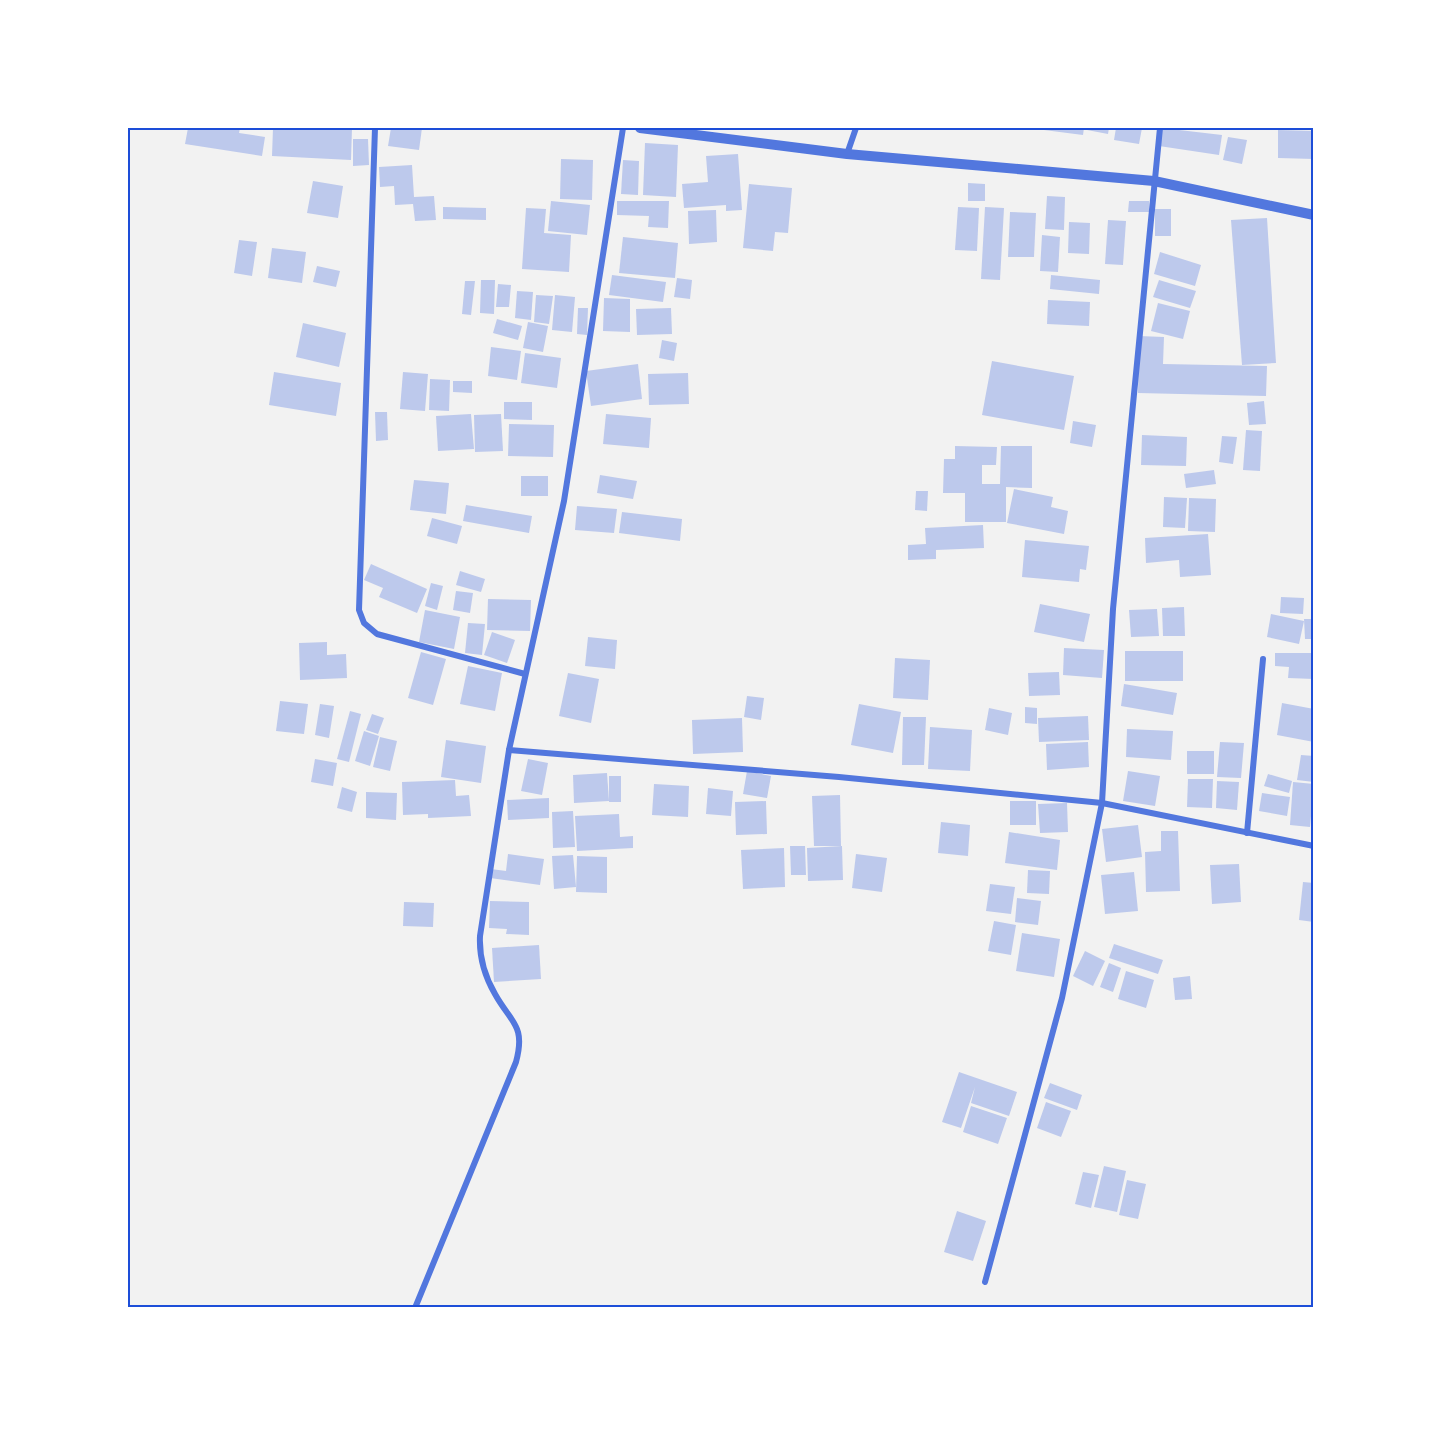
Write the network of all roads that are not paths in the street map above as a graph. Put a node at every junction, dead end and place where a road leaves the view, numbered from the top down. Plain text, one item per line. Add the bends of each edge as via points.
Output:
1 (375, 128) edge
2 (623, 128) edge
3 (640, 128) edge
4 (856, 128) edge
5 (1160, 128) edge
6 (847, 154) junction
7 (1154, 182) junction
8 (1314, 215) edge
9 (1263, 659) dead end
10 (525, 674) junction
11 (509, 750) junction
12 (1102, 803) junction
13 (1247, 833) junction
14 (1314, 846) edge
15 (985, 1282) dead end
16 (415, 1308) edge

1 - 10 street via 359,610 364,623 377,634
2 - 10 street via 564,501
3 - 6 street
4 - 6 street
5 - 7 street
6 - 7 street
7 - 8 street
7 - 12 street via 1113,609
9 - 13 street
10 - 11 street
11 - 12 street
11 - 16 street via 479,952 496,996 515,1022 519,1050
12 - 13 street
12 - 15 street via 1062,998
13 - 14 street

